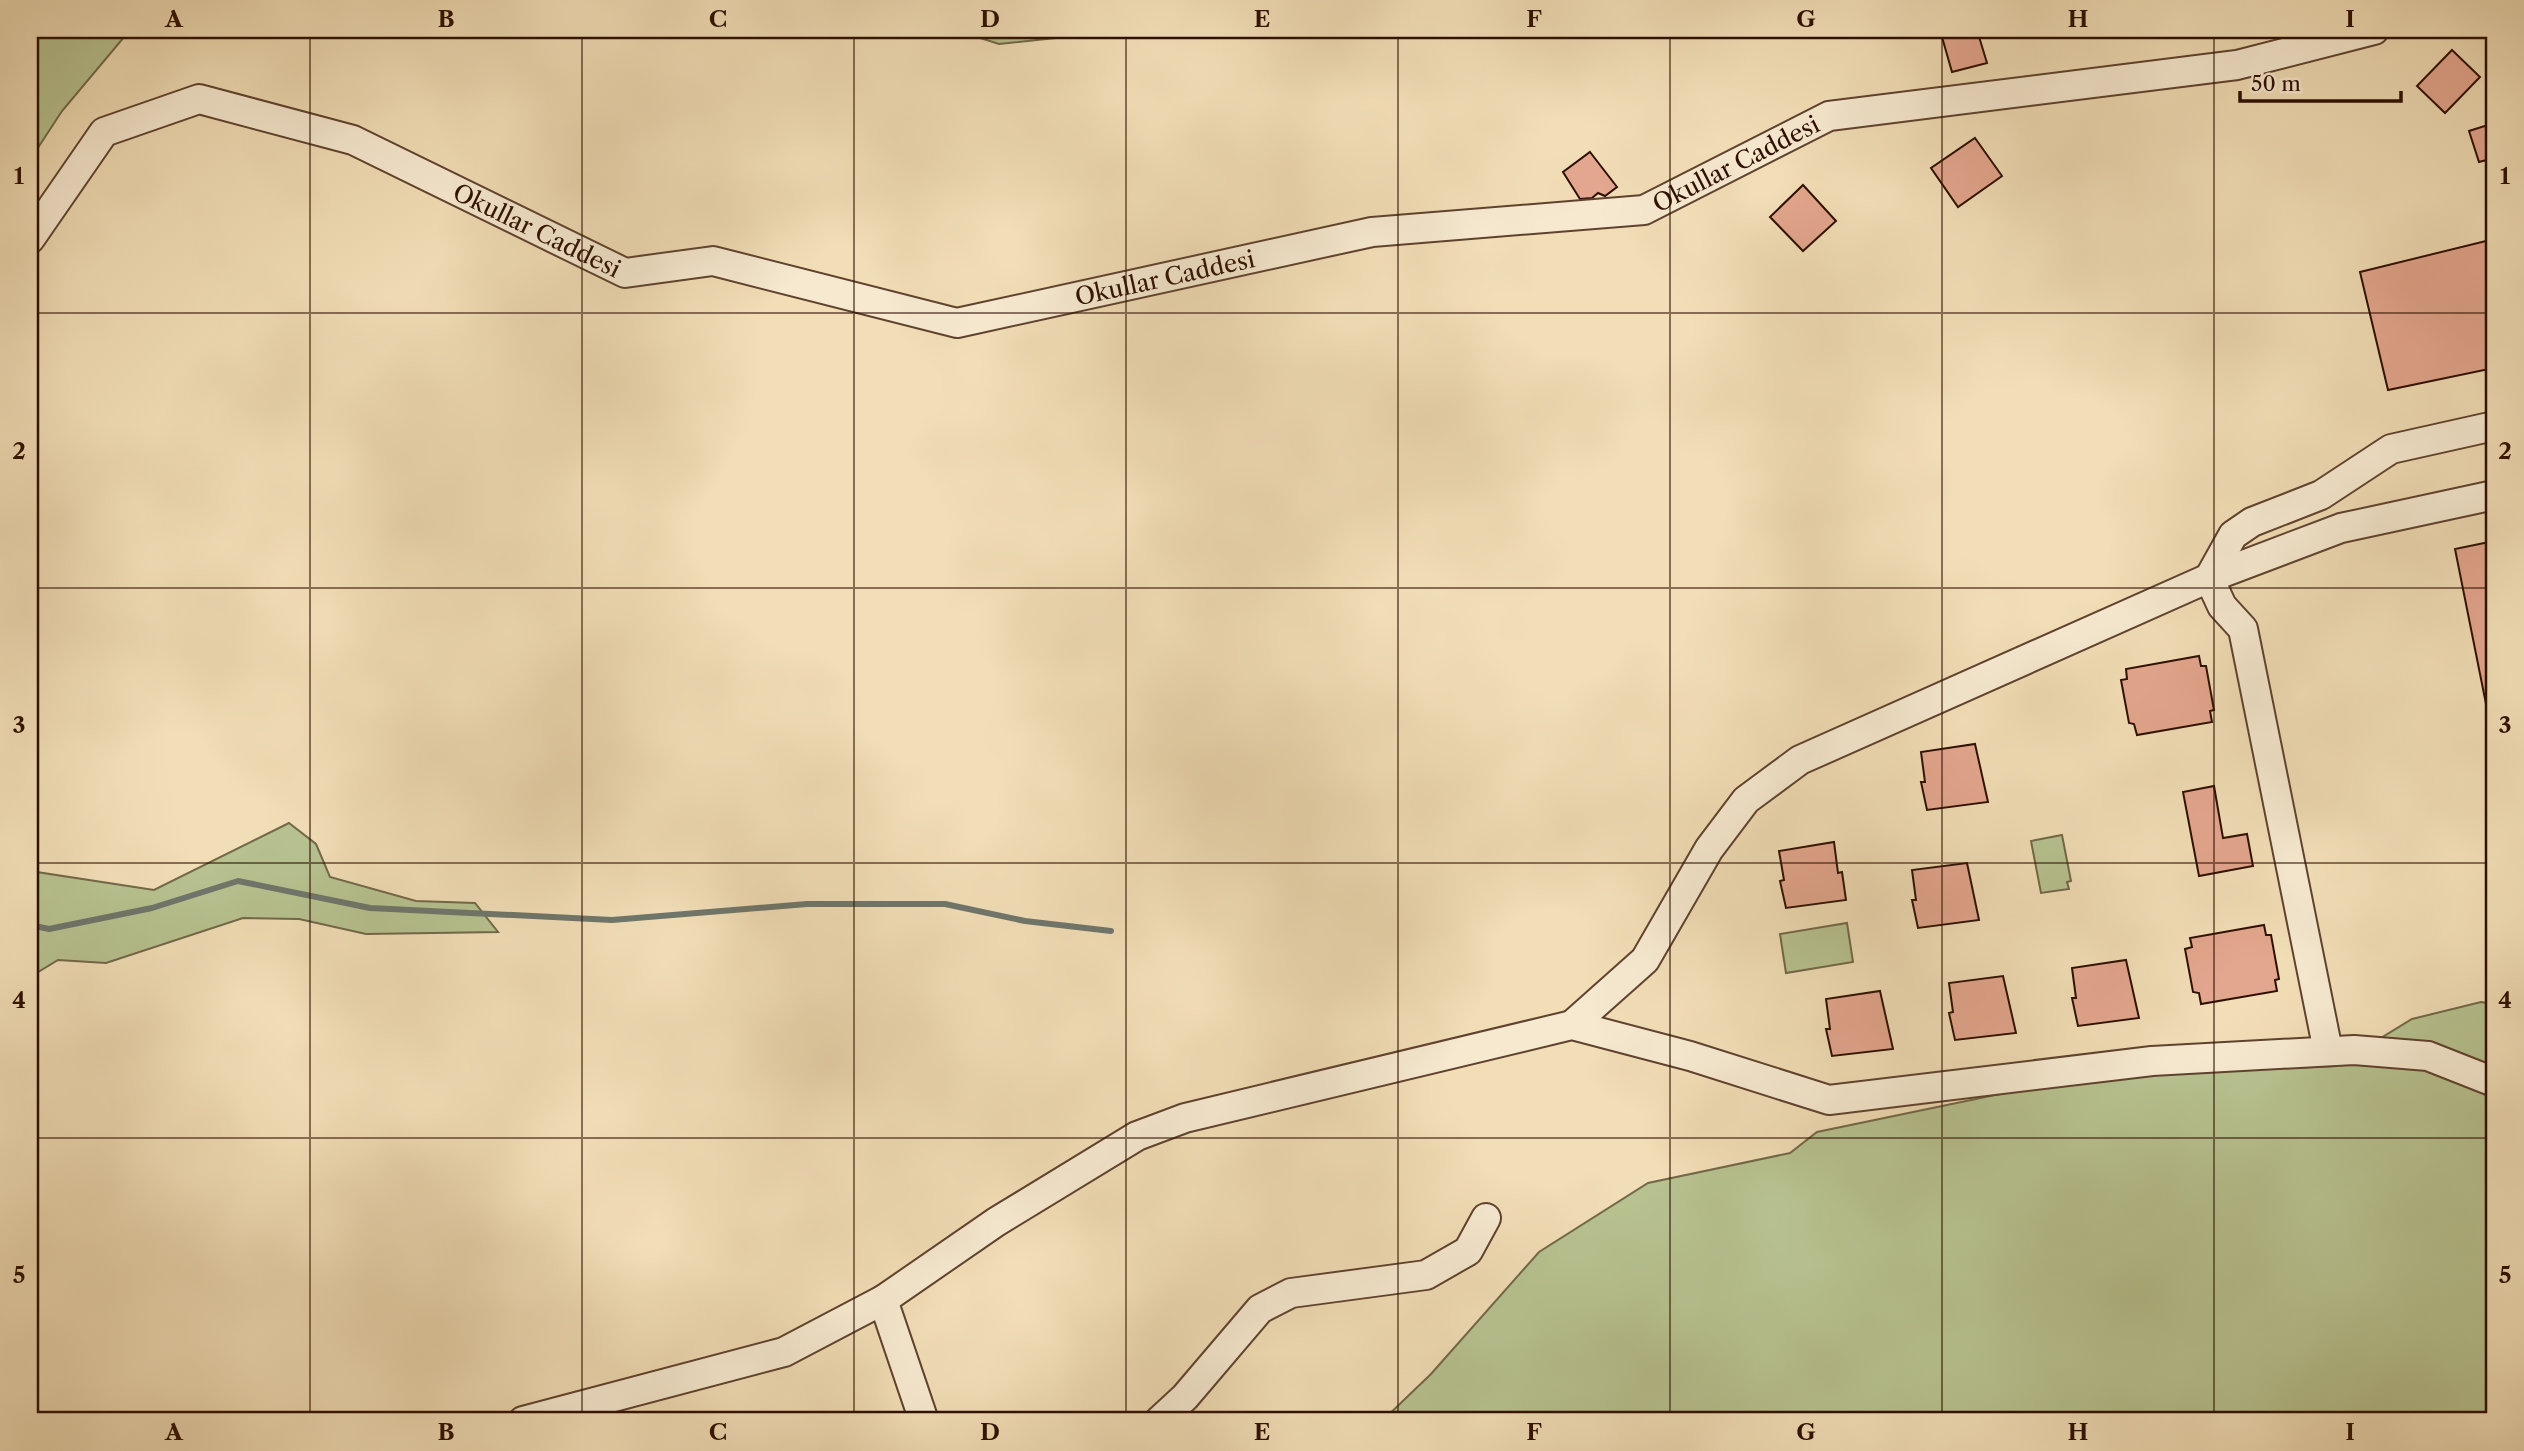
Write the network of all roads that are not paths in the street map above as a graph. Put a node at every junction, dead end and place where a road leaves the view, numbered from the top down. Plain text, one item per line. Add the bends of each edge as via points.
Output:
1 (2374, 30) edge
2 (30, 239) edge
3 (2494, 426) edge
4 (2494, 495) edge
5 (2209, 578) junction
6 (1572, 1025) junction
7 (2328, 1051) junction
8 (2494, 1082) edge
9 (1486, 1218) dead end
10 (883, 1300) junction
11 (523, 1421) edge
12 (924, 1421) edge
13 (1159, 1421) edge

1 - 2 street, Okullar Caddesi via 2237,65 1829,116 1644,210 1372,232 957,323 713,261 625,273 352,141 199,99 104,132
3 - 5 street via 2391,449 2321,495 2252,522 2233,536
4 - 5 street via 2341,528
5 - 6 street via 1800,760 1746,800 1709,849 1645,960
5 - 7 street via 2222,606 2243,629
6 - 7 street via 1829,1100 2152,1061
6 - 10 street via 1185,1118 1137,1136 996,1222
7 - 8 street via 2428,1056
9 - 13 street via 1468,1251 1426,1275 1291,1293 1261,1309
10 - 11 street via 784,1352
10 - 12 street

